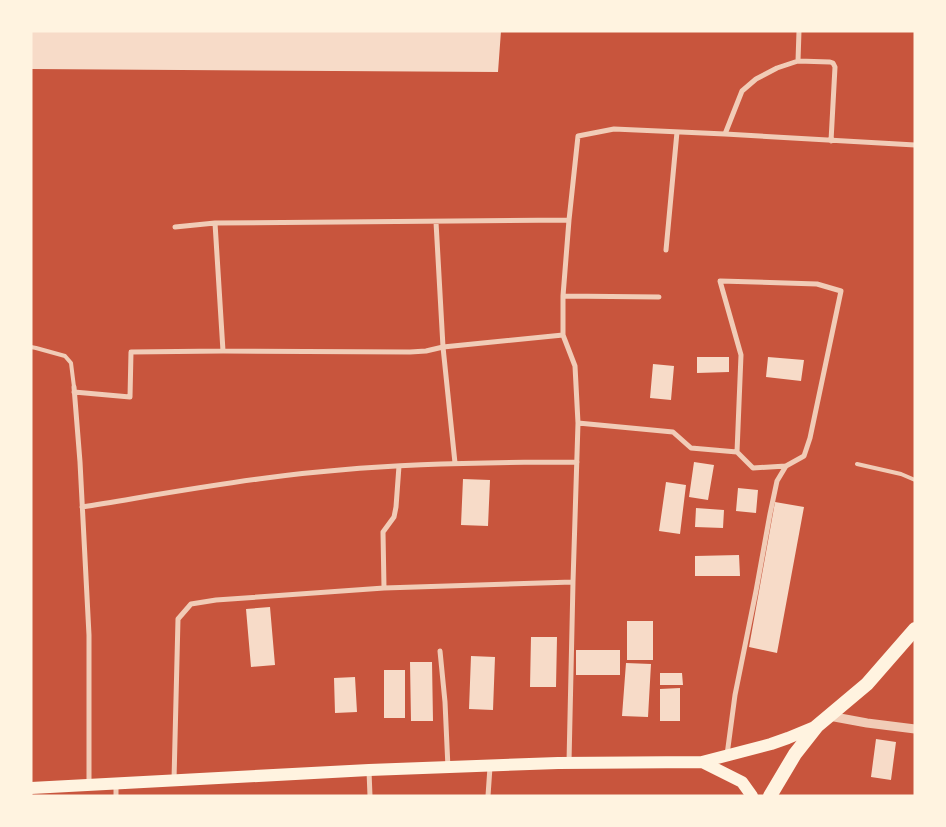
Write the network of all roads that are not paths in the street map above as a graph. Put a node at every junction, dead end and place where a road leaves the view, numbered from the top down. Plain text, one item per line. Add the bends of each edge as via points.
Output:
1 (799, 31) edge
2 (798, 61) junction
3 (677, 132) junction
4 (725, 134) junction
5 (831, 141) junction
6 (915, 145) edge
7 (569, 220) junction
8 (436, 222) junction
9 (216, 223) junction
10 (175, 227) dead end
11 (666, 250) dead end
12 (563, 296) junction
13 (659, 297) dead end
14 (563, 335) junction
15 (31, 347) edge
16 (443, 347) junction
17 (223, 351) junction
18 (74, 390) junction
19 (578, 423) junction
20 (737, 452) junction
21 (577, 462) junction
22 (455, 463) junction
23 (857, 464) dead end
24 (399, 466) junction
25 (786, 466) junction
26 (915, 480) edge
27 (82, 506) junction
28 (573, 582) junction
29 (384, 588) junction
30 (915, 629) edge
31 (440, 651) dead end
32 (829, 716) junction
33 (817, 726) junction
34 (915, 729) edge
35 (727, 755) junction
36 (702, 762) junction
37 (569, 763) junction
38 (490, 766) junction
39 (448, 768) junction
40 (369, 770) junction
41 (174, 780) junction
42 (90, 785) junction
43 (31, 788) edge
44 (116, 789) edge
45 (370, 796) edge
46 (488, 796) edge
47 (752, 796) edge
48 (770, 796) edge

1 - 2 street
2 - 4 street via 756,79 742,92
2 - 5 street via 830,62 834,65
3 - 4 street
3 - 7 street via 614,129 578,136
3 - 11 street
4 - 5 street
5 - 6 street
7 - 8 street
7 - 12 street
8 - 9 street
8 - 16 street
9 - 10 street
9 - 17 street
12 - 13 street
12 - 14 street
14 - 16 street
14 - 19 street via 575,366
15 - 18 lane via 65,356 71,363
16 - 17 street via 410,352
16 - 22 street
17 - 18 street via 130,352 130,397
18 - 27 street
19 - 20 street via 674,432 691,448
19 - 21 street
20 - 25 street via 753,468
20 - 25 street via 741,355 720,280 817,284 841,291 810,438 804,456
21 - 22 street
21 - 28 street
22 - 24 street
23 - 26 lane
24 - 27 street via 267,478
24 - 29 street via 394,517 383,532
25 - 35 street via 777,481 770,514 734,695
27 - 42 street via 89,635
28 - 29 street
28 - 37 street
29 - 41 street via 191,604 178,619
30 - 32 highway via 866,684
31 - 39 street
32 - 33 highway
32 - 34 street
33 - 35 main road via 788,738
33 - 48 highway via 795,754
35 - 36 main road
36 - 37 main road
36 - 47 main road via 742,782
37 - 38 main road
38 - 39 main road
38 - 46 street
39 - 40 main road
40 - 41 main road
40 - 45 street
41 - 44 main road
42 - 43 main road
42 - 44 main road

